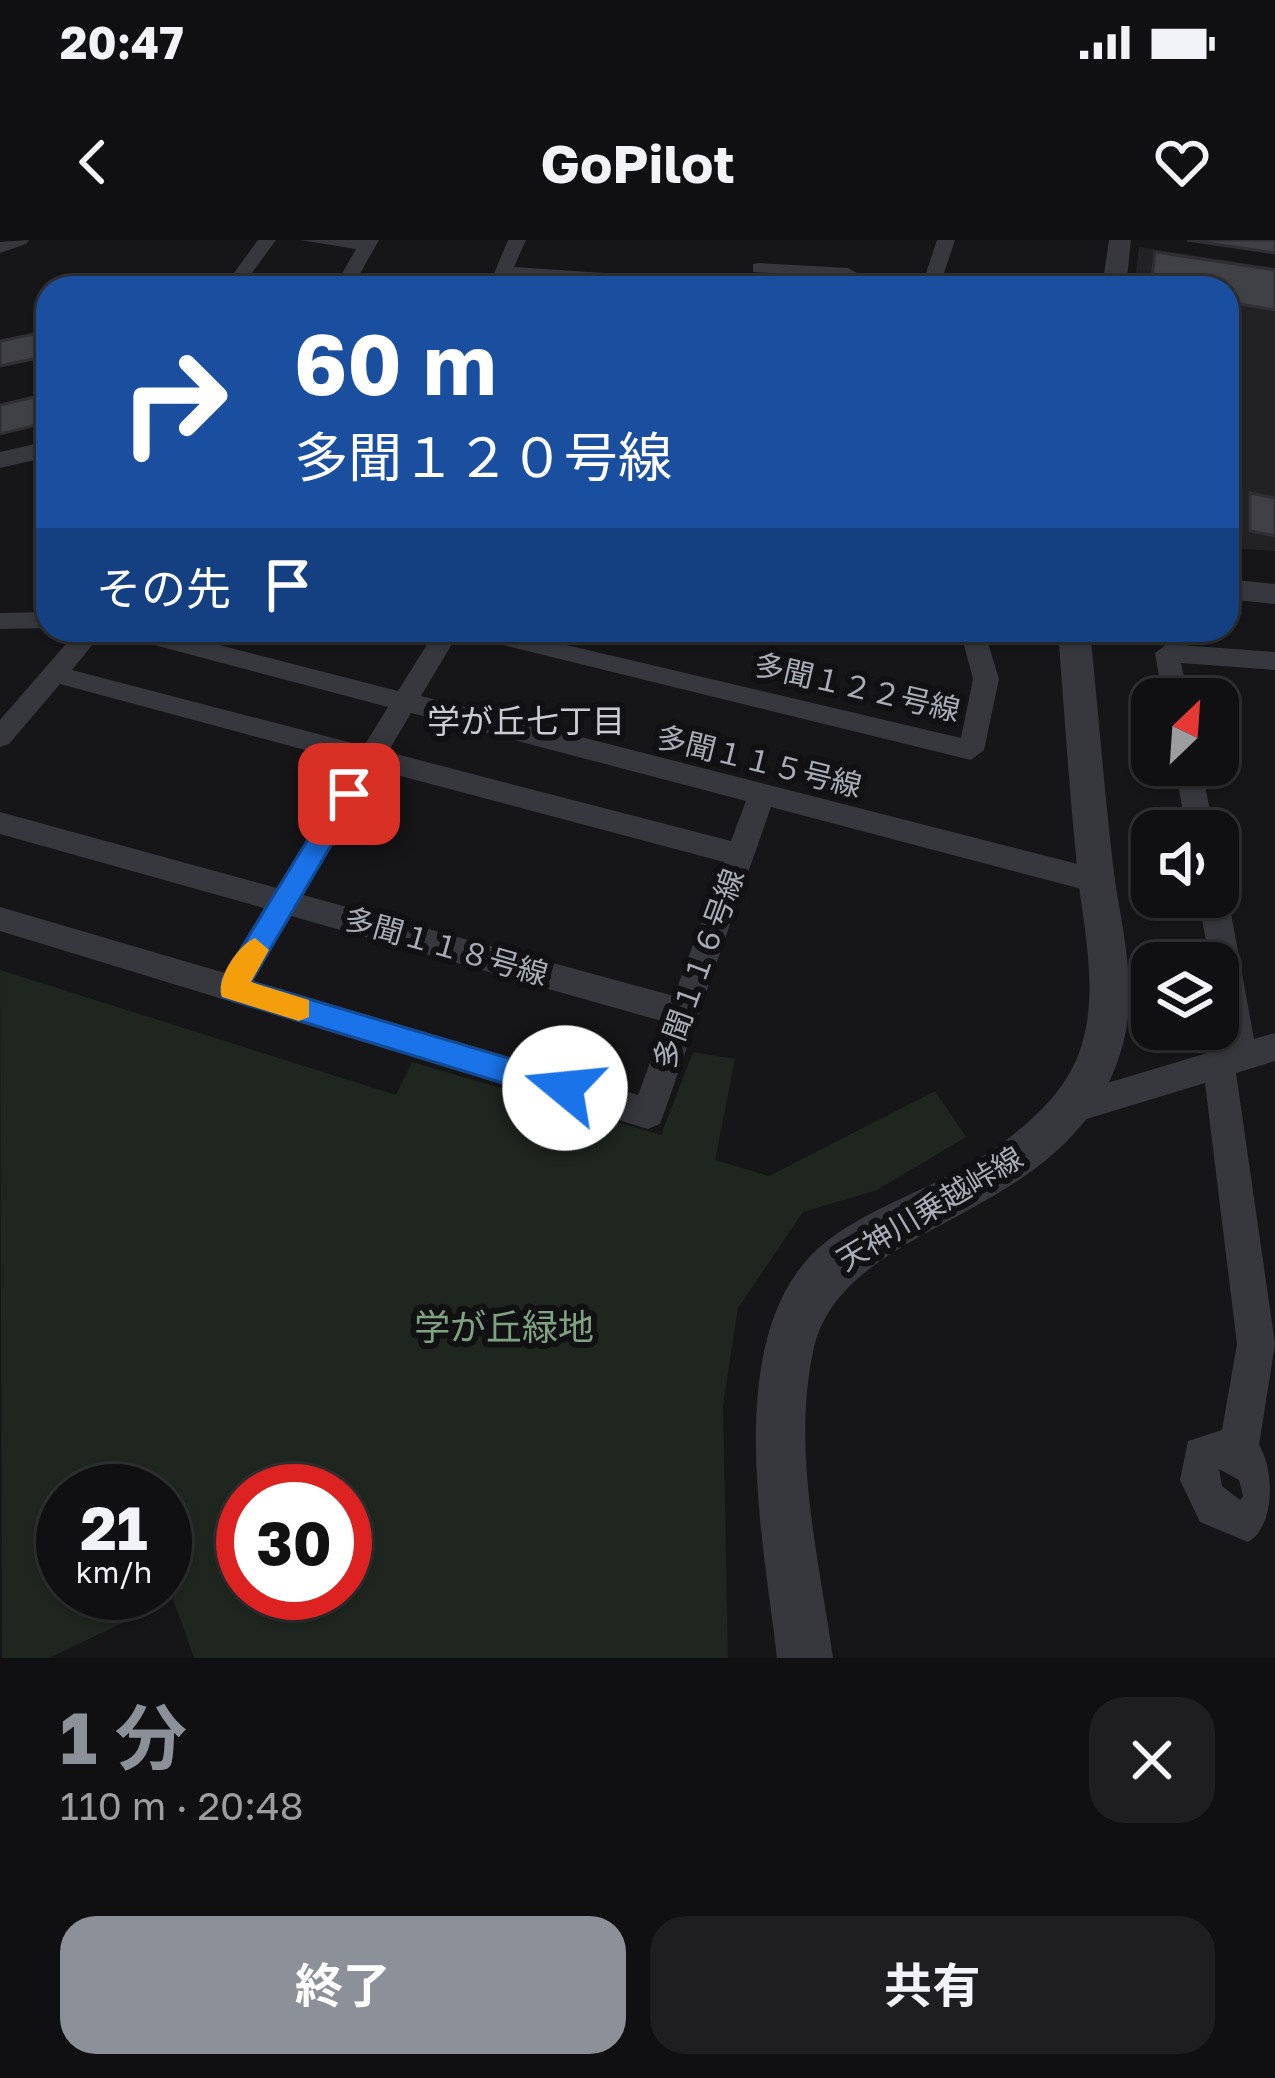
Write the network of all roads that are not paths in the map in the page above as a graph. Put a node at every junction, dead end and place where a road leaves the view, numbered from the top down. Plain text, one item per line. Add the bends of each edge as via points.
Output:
1 (20, 240) edge
2 (267, 240) edge
3 (309, 240) edge
4 (517, 240) edge
5 (946, 240) edge
6 (1120, 240) edge
7 (368, 243) edge
8 (0, 248) edge
9 (848, 273) dead end
10 (758, 274) edge
11 (241, 276) edge
12 (350, 276) edge
13 (502, 276) edge
14 (672, 276) edge
15 (934, 276) edge
16 (1116, 276) edge
17 (36, 451) edge
18 (0, 460) edge
19 (36, 466) edge
20 (0, 474) edge
21 (1239, 568) edge
22 (1275, 571) edge
23 (1239, 590) edge
24 (1275, 594) edge
25 (36, 620) edge
26 (0, 621) edge
27 (82, 642) edge
28 (173, 642) edge
29 (441, 642) edge
30 (518, 642) edge
31 (975, 642) edge
32 (1075, 642) edge
33 (1275, 662) edge
34 (54, 674) junction
35 (1172, 678) edge
36 (403, 703) junction
37 (0, 737) edge
38 (370, 758) junction
39 (761, 797) junction
40 (0, 824) edge
41 (740, 855) junction
42 (1097, 881) junction
43 (284, 902) junction
44 (1215, 918) edge
45 (0, 919) edge
46 (232, 988) junction
47 (683, 1013) junction
48 (1275, 1047) edge
49 (1231, 1061) junction
50 (1067, 1110) junction
51 (1238, 1451) dead end
52 (805, 1658) edge

1 - 8 street
2 - 11 street
3 - 7 street
4 - 13 street
5 - 15 street
6 - 16 street
7 - 12 street
9 - 10 street
10 - 14 street
17 - 18 street
19 - 20 street
21 - 22 street
23 - 24 street
25 - 26 street
27 - 34 street
28 - 36 street, 多聞１１５号線
29 - 36 street
30 - 31 street, 多聞１２２号線 via 971,749 986,679
32 - 42 street, 天神川乗越峠線
33 - 35 street via 1167,653
34 - 37 street
34 - 38 street
36 - 38 street
36 - 39 street, 多聞１１５号線
38 - 41 street
38 - 43 street
39 - 41 street, 多聞１１６号線
39 - 42 street, 多聞１１５号線
40 - 43 street, 多聞１１８号線
41 - 47 street, 多聞１１６号線
42 - 50 street, 天神川乗越峠線 via 1111,999 1093,1071
43 - 46 street
43 - 47 street, 多聞１１８号線
44 - 49 street
45 - 46 street, 多聞１１６号線
46 - 47 street, 多聞１１６号線 via 648,1113
48 - 49 street
49 - 50 street
49 - 51 street via 1256,1344
50 - 52 street, 天神川乗越峠線 via 1016,1159 848,1255 815,1286 797,1319 781,1425

